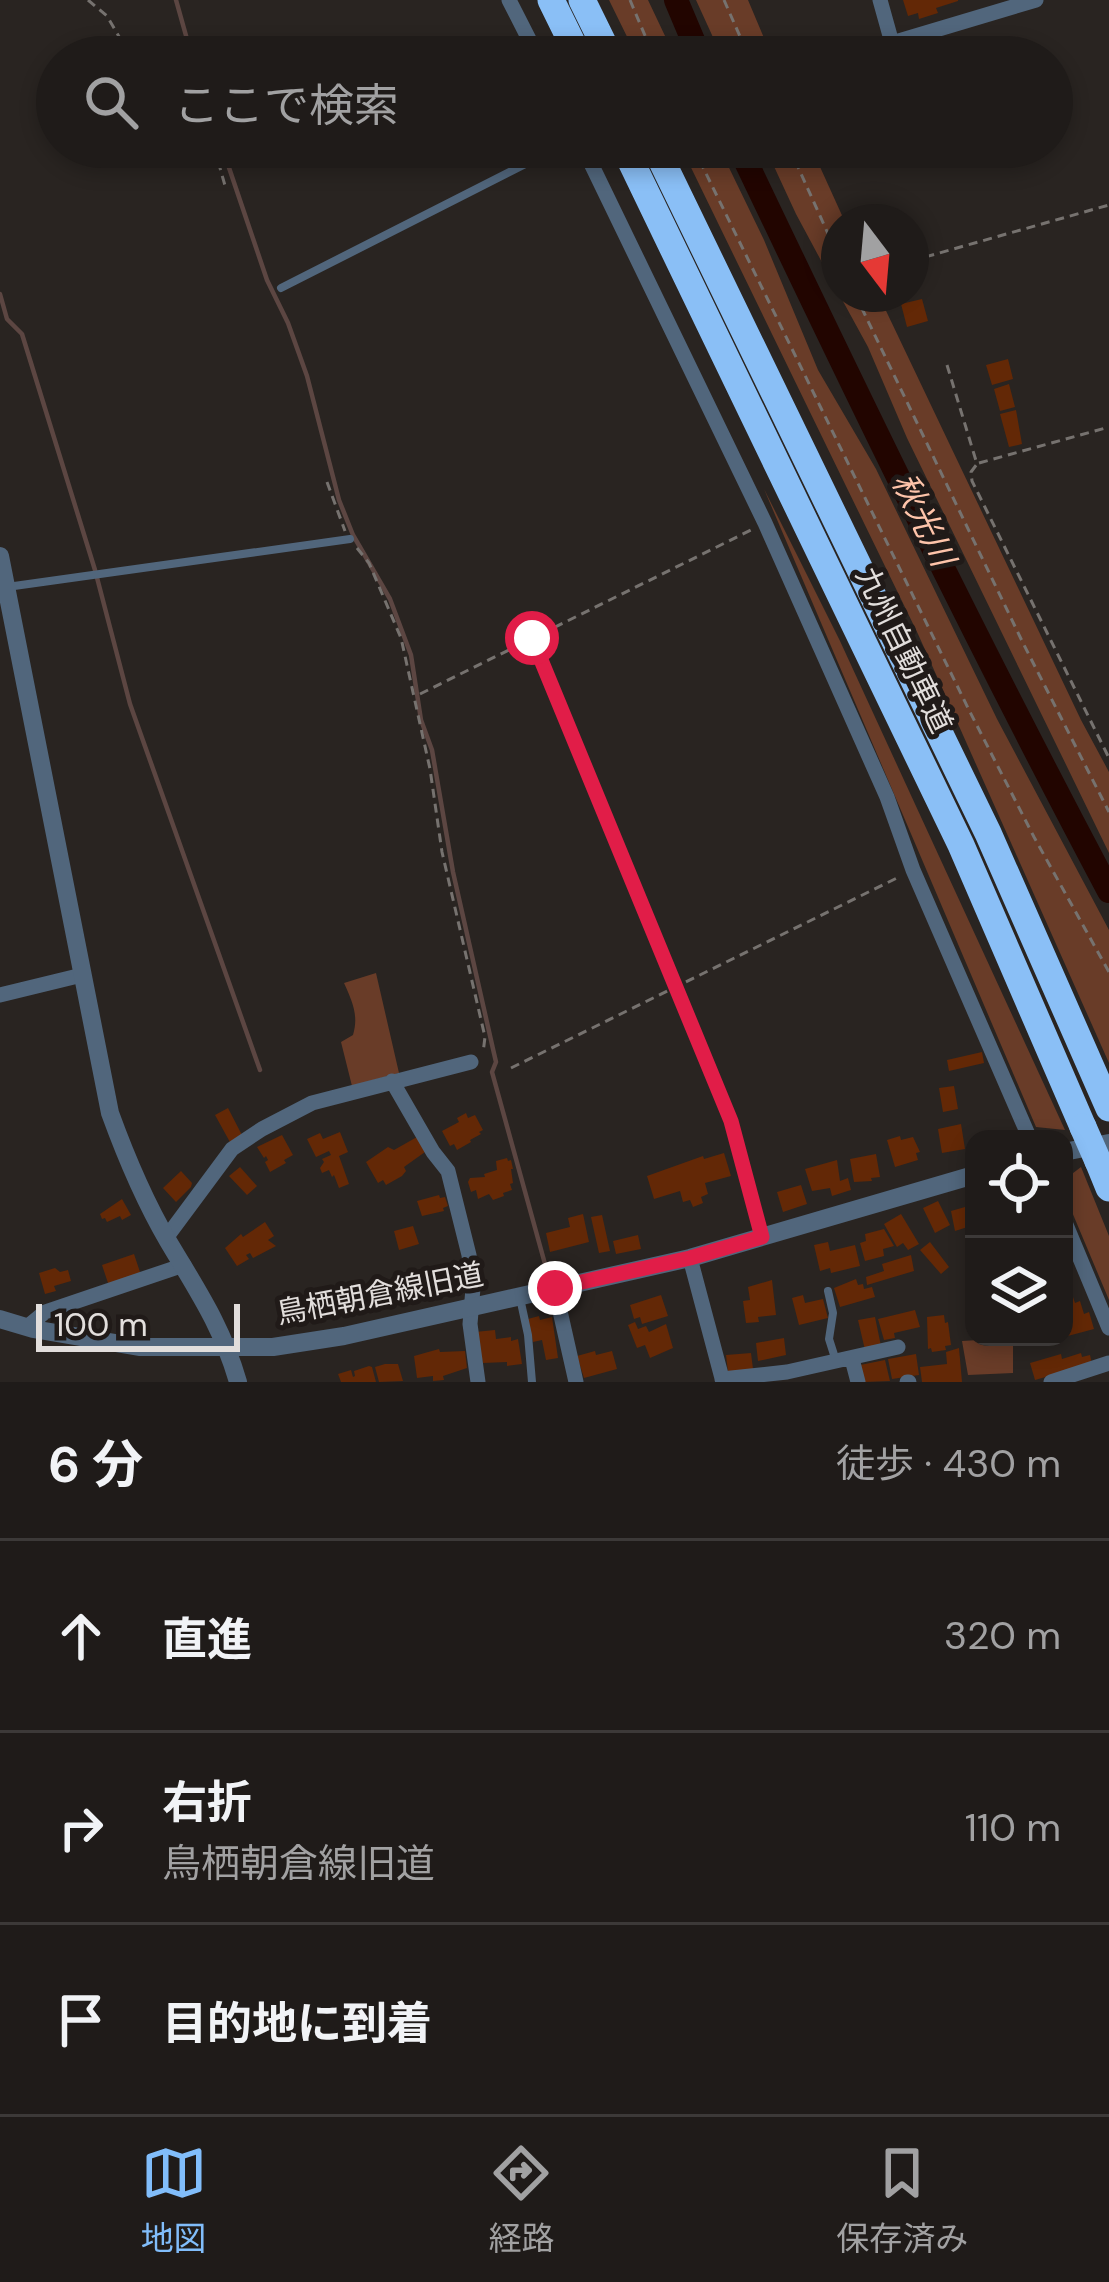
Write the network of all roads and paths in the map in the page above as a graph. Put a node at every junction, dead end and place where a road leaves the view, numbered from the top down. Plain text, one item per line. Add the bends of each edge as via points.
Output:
1 (88, 0) edge
2 (509, 0) edge
3 (551, 0) edge
4 (582, 0) edge
5 (630, 0) edge
6 (724, 0) edge
7 (880, 0) edge
8 (1036, 0) edge
9 (118, 36) edge
10 (527, 36) edge
11 (569, 36) edge
12 (600, 36) edge
13 (645, 36) edge
14 (740, 36) edge
15 (890, 36) edge
16 (915, 36) edge
17 (220, 168) edge
18 (518, 168) edge
19 (593, 168) edge
20 (634, 168) edge
21 (665, 168) edge
22 (703, 168) edge
23 (798, 168) edge
24 (226, 189) dead end
25 (1109, 205) edge
26 (821, 219) edge
27 (929, 256) edge
28 (281, 288) dead end
29 (864, 312) edge
30 (946, 365) dead end
31 (1109, 427) edge
32 (977, 464) junction
33 (327, 482) dead end
34 (765, 524) junction
35 (350, 539) junction
36 (0, 556) edge
37 (6, 588) junction
38 (532, 638) junction
39 (420, 694) dead end
40 (1109, 758) edge
41 (1109, 812) edge
42 (913, 870) junction
43 (1109, 972) edge
44 (82, 975) junction
45 (676, 987) junction
46 (0, 994) edge
47 (471, 1062) joint
48 (511, 1068) dead end
49 (392, 1081) junction
50 (1109, 1108) edge
51 (1026, 1130) edge
52 (1073, 1152) edge
53 (1104, 1152) edge
54 (965, 1178) edge
55 (1109, 1188) edge
56 (762, 1237) junction
57 (166, 1238) junction
58 (1072, 1238) edge
59 (690, 1258) junction
60 (184, 1265) junction
61 (555, 1288) junction
62 (828, 1291) dead end
63 (520, 1297) junction
64 (472, 1308) junction
65 (0, 1319) edge
66 (27, 1328) junction
67 (1109, 1328) edge
68 (228, 1347) junction
69 (898, 1347) dead end
70 (844, 1360) junction
71 (1109, 1364) edge
72 (790, 1377) edge
73 (722, 1381) edge
74 (238, 1382) edge
75 (478, 1382) edge
76 (532, 1382) edge
77 (576, 1382) edge
78 (858, 1382) edge
79 (1051, 1382) edge

1 - 9 path
2 - 10 street
3 - 11 highway
4 - 12 highway
5 - 13 path
6 - 14 path
7 - 15 street
8 - 16 street
17 - 24 path
18 - 28 lane
19 - 34 street
20 - 53 highway, 九州自動車道, bridge via 961,844 1083,1127
21 - 50 highway, 九州自動車道 via 988,832
22 - 43 path via 970,712
23 - 26 path
25 - 27 path
29 - 41 path
30 - 32 path
31 - 32 path
32 - 40 path via 972,482
33 - 35 path
34 - 38 path
34 - 42 street
35 - 37 lane
35 - 47 path via 401,638 485,1037 485,1050
36 - 37 street
37 - 44 street
38 - 39 path
38 - 45 path
42 - 45 path
42 - 51 street
44 - 46 street
44 - 57 street via 110,1113
45 - 48 path
45 - 56 path via 731,1121
47 - 49 street
49 - 57 street via 312,1102 232,1149
49 - 64 street via 448,1171 469,1255
52 - 53 street
53 - 55 highway, 九州自動車道
54 - 56 street, 鳥栖朝倉線旧道
56 - 59 street, 鳥栖朝倉線旧道
57 - 60 street
58 - 67 street
59 - 61 street, 鳥栖朝倉線旧道
59 - 73 street
60 - 66 street via 45,1312
60 - 68 street
61 - 63 street, 鳥栖朝倉線旧道
61 - 77 street
62 - 70 lane via 829,1339
63 - 64 street, 鳥栖朝倉線旧道
63 - 76 lane
64 - 68 street, 鳥栖朝倉線旧道 via 344,1336
64 - 75 street
65 - 66 street, 鳥栖朝倉線旧道
66 - 68 street, 鳥栖朝倉線旧道 via 139,1347
68 - 74 street
69 - 70 street
70 - 72 street
70 - 78 street
71 - 79 street
72 - 73 street

